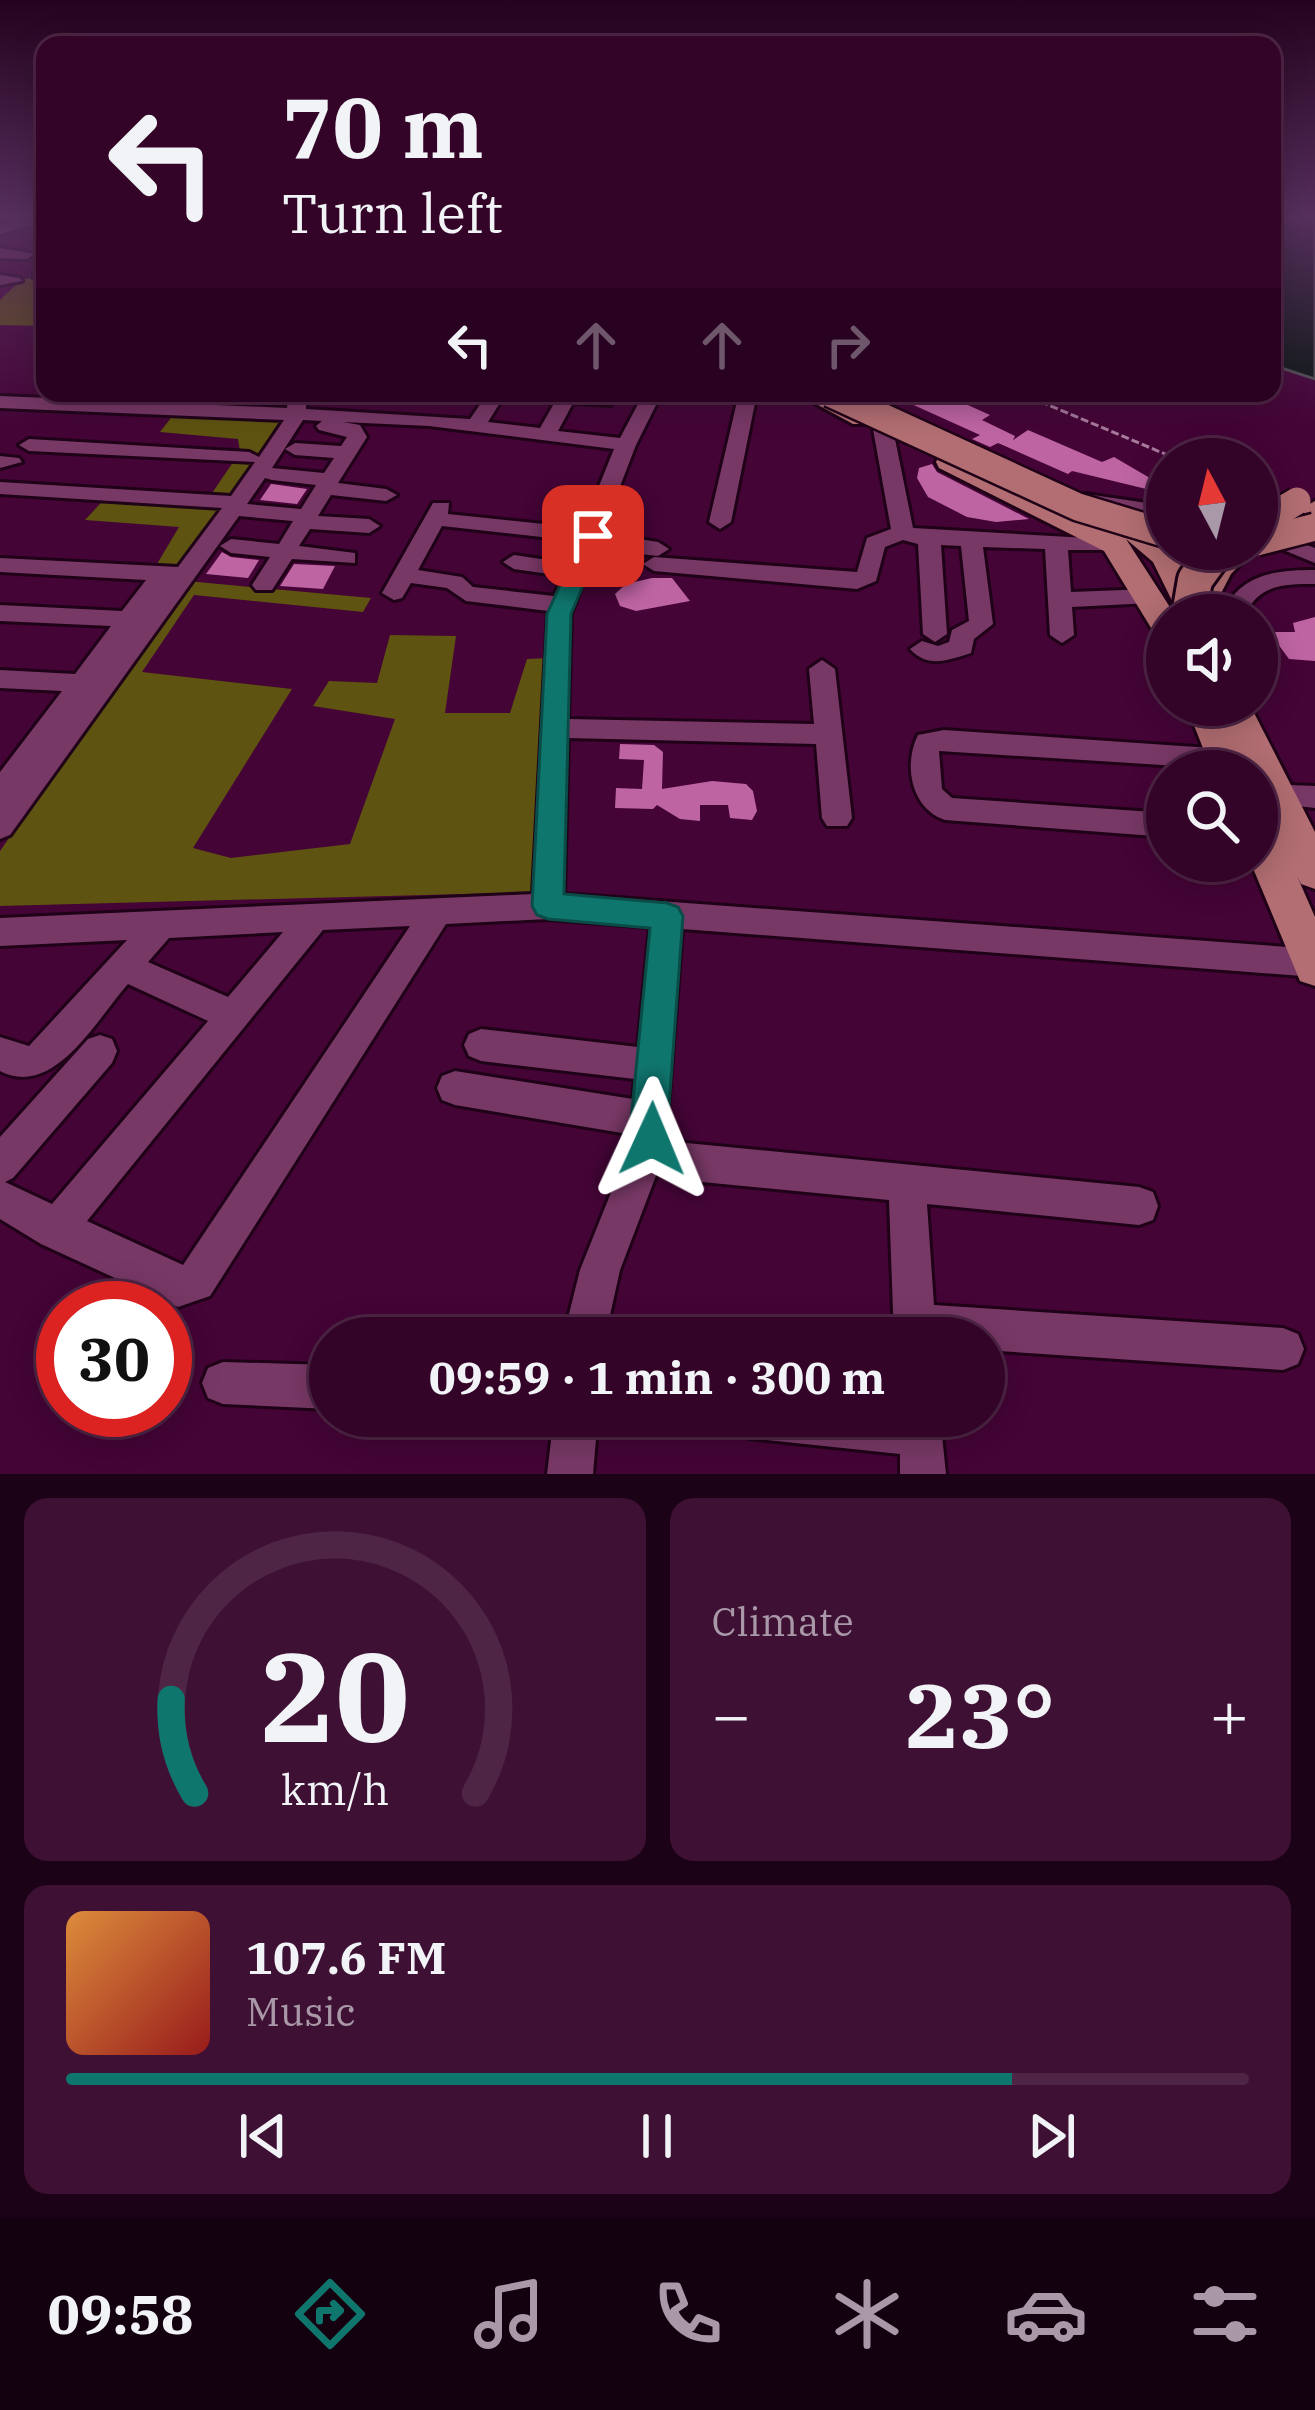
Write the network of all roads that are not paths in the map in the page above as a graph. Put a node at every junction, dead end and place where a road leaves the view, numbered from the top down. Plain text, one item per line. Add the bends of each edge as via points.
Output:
1 (491, 402) edge
2 (564, 402) edge
3 (648, 402) edge
4 (746, 402) edge
5 (827, 402) edge
6 (850, 402) edge
7 (862, 402) edge
8 (875, 402) edge
9 (68, 406) junction
10 (5, 407) edge
11 (290, 408) edge
12 (476, 425) junction
13 (883, 429) junction
14 (547, 434) junction
15 (29, 445) junction
16 (626, 445) junction
17 (295, 449) dead end
18 (348, 453) junction
19 (249, 458) junction
20 (4, 466) edge
21 (272, 474) dead end
22 (327, 484) junction
23 (0, 488) edge
24 (386, 495) dead end
25 (1086, 500) junction
26 (229, 505) junction
27 (1146, 509) edge
28 (1310, 509) edge
29 (1278, 513) edge
30 (305, 519) junction
31 (720, 522) dead end
32 (1146, 523) edge
33 (1146, 525) edge
34 (1278, 525) edge
35 (369, 526) dead end
36 (903, 532) junction
37 (929, 538) junction
38 (592, 539) junction
39 (971, 540) junction
40 (1056, 543) junction
41 (1278, 543) edge
42 (1115, 545) junction
43 (232, 546) dead end
44 (286, 552) junction
45 (1315, 556) edge
46 (347, 558) dead end
47 (514, 562) dead end
48 (0, 565) edge
49 (578, 571) junction
50 (174, 574) junction
51 (1315, 578) edge
52 (264, 585) dead end
53 (1149, 594) edge
54 (1186, 594) edge
55 (1244, 594) edge
56 (1146, 596) edge
57 (1060, 600) junction
58 (563, 605) junction
59 (0, 613) edge
60 (129, 619) junction
61 (1062, 635) dead end
62 (823, 669) dead end
63 (0, 679) edge
64 (82, 682) junction
65 (1247, 726) edge
66 (1249, 726) edge
67 (555, 728) junction
68 (829, 734) junction
69 (1146, 759) edge
70 (0, 793) edge
71 (1287, 793) edge
72 (837, 818) dead end
73 (1146, 823) edge
74 (0, 827) edge
75 (1315, 846) edge
76 (1315, 872) edge
77 (1278, 880) edge
78 (548, 906) junction
79 (437, 911) junction
80 (1315, 911) edge
81 (667, 916) junction
82 (315, 917) junction
83 (160, 925) junction
84 (0, 932) edge
85 (1314, 964) edge
86 (123, 965) junction
87 (233, 1016) junction
88 (481, 1045) dead end
89 (100, 1052) dead end
90 (0, 1053) edge
91 (654, 1065) junction
92 (454, 1088) dead end
93 (650, 1130) junction
94 (0, 1166) edge
95 (907, 1184) junction
96 (0, 1199) edge
97 (1139, 1206) dead end
98 (55, 1230) junction
99 (589, 1317) edge
100 (914, 1317) edge
101 (1005, 1336) edge
102 (1283, 1349) dead end
103 (223, 1383) dead end
104 (309, 1387) edge
105 (574, 1437) edge
106 (570, 1474) edge

1 - 12 street
2 - 14 street
3 - 16 street
4 - 31 street
5 - 13 main road
6 - 33 main road, bridge via 1078,507
7 - 32 main road, bridge
8 - 25 main road
9 - 10 street
9 - 11 street
9 - 15 street
11 - 12 street
11 - 18 street via 353,429
11 - 19 street
11 - 26 street
12 - 14 street
13 - 36 street
13 - 42 main road
14 - 16 street
15 - 19 street
15 - 20 street
16 - 38 street
17 - 18 street
18 - 22 street
19 - 26 street
21 - 22 street
22 - 24 street
22 - 30 street
23 - 26 street
25 - 27 street
25 - 54 main road via 1156,546
26 - 30 street
26 - 50 street
28 - 29 main road, bridge
28 - 34 main road, bridge
30 - 35 street
30 - 44 street
36 - 37 street
36 - 38 street via 875,544 868,576 857,582 656,557
37 - 39 street
37 - 39 street via 928,641 937,656 962,647 962,636 981,624
38 - 49 street
38 - 58 street via 438,513 399,584 450,581 466,594
39 - 40 street
40 - 42 street
40 - 57 street
41 - 45 street
42 - 53 main road
43 - 44 street
44 - 46 street
44 - 52 street
47 - 49 street
48 - 50 street
49 - 58 street
50 - 60 street
50 - 74 street
51 - 55 street via 1256,583
56 - 57 street
57 - 61 street
58 - 67 street
59 - 60 street
60 - 64 street
62 - 68 street
63 - 64 street
64 - 70 street
65 - 76 main road
66 - 71 main road
67 - 68 street
67 - 78 street
68 - 72 street
69 - 73 street via 944,740 925,749 928,793 945,809
71 - 75 main road
71 - 80 main road
77 - 85 main road
78 - 79 street
78 - 81 street
79 - 82 street
79 - 98 street via 196,1282 178,1287
81 - 85 street
81 - 91 street
82 - 83 street
82 - 87 street
83 - 84 street
83 - 86 street
86 - 87 street
86 - 90 street via 38,1060 22,1064
87 - 98 street
88 - 91 street
89 - 94 street
91 - 93 street
92 - 93 street
93 - 95 street via 657,1151 671,1160
93 - 99 street
95 - 97 street
95 - 100 street
96 - 98 street
101 - 102 street
103 - 104 street
105 - 106 street

